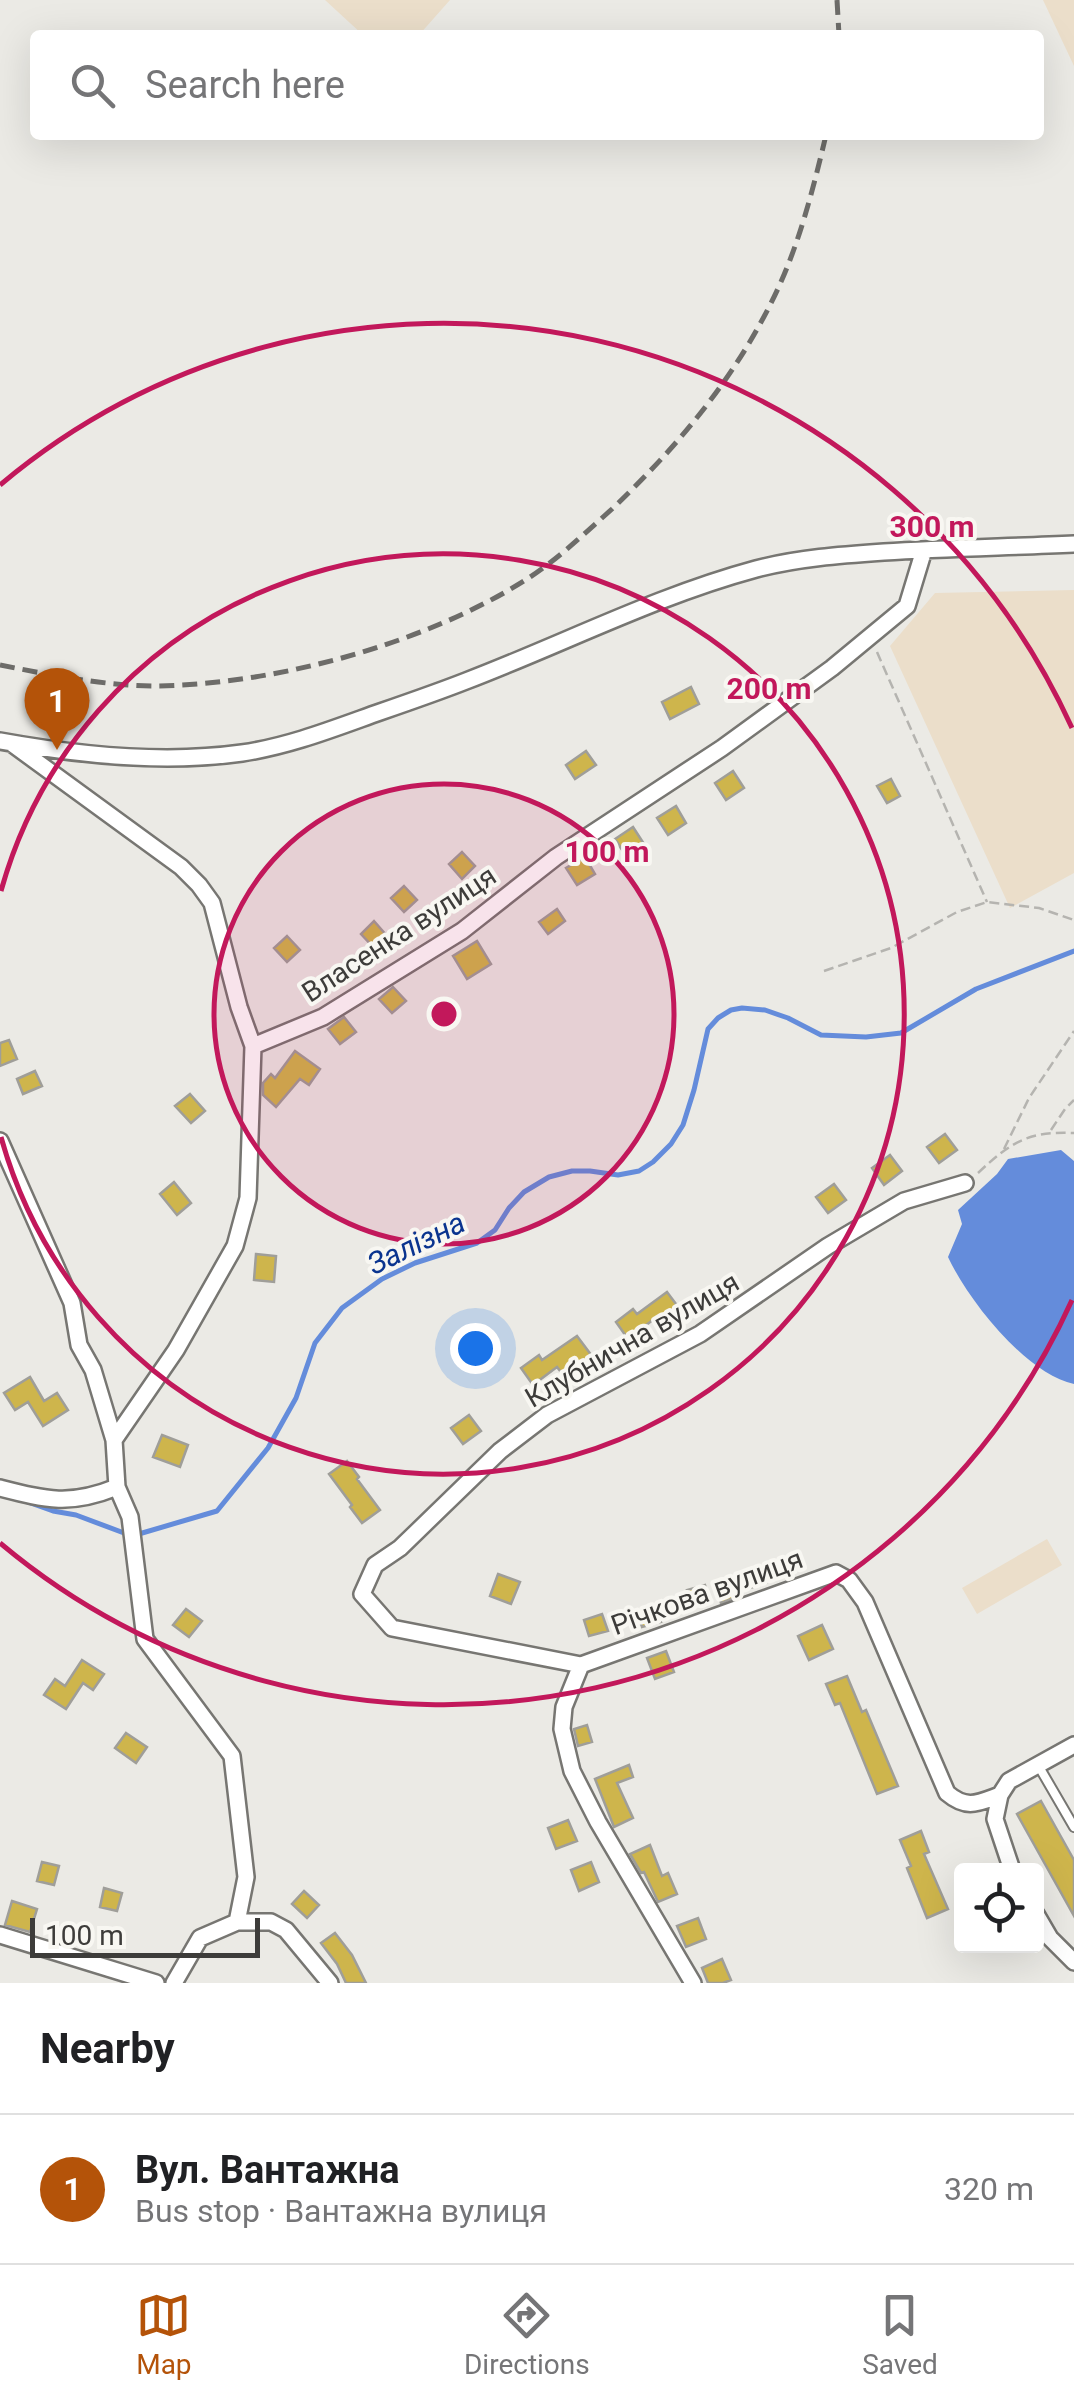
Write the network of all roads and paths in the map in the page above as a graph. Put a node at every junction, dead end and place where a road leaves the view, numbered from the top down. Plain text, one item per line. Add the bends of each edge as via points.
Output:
1 (1074, 544) edge
2 (920, 550) junction
3 (870, 636) junction
4 (6, 742) edge
5 (987, 902) junction
6 (1074, 920) edge
7 (824, 971) dead end
8 (1074, 1031) edge
9 (253, 1046) junction
10 (1074, 1100) edge
11 (1049, 1132) junction
12 (1074, 1133) edge
13 (0, 1141) edge
14 (1004, 1149) junction
15 (966, 1183) joint
16 (114, 1440) junction
17 (0, 1488) edge
18 (117, 1488) junction
19 (581, 1664) junction
20 (1074, 1745) edge
21 (1038, 1765) junction
22 (1000, 1795) junction
23 (1071, 1816) edge
24 (1074, 1827) edge
25 (1010, 1863) edge
26 (236, 1922) junction
27 (1044, 1928) edge
28 (0, 1934) edge
29 (1074, 1962) edge
30 (156, 1983) edge
31 (174, 1983) edge
32 (330, 1983) edge
33 (693, 1983) edge

1 - 2 street
2 - 3 street, Власенка вулиця via 907,606
2 - 4 street via 794,561 724,578 465,682 269,747 200,757 118,756
3 - 5 path
3 - 9 street, Власенка вулиця via 462,930 323,1017
4 - 9 street via 199,886 212,903
5 - 6 path
5 - 7 path
8 - 14 path
9 - 16 street via 248,1198 235,1246
10 - 11 path
11 - 12 path
11 - 14 path
13 - 16 street via 72,1303 79,1345
14 - 15 path
15 - 19 street, Клубнична вулиця via 904,1200 700,1334 547,1415 374,1565 362,1594 392,1628
16 - 18 street
17 - 18 street via 65,1499
18 - 26 street via 130,1517 146,1639 232,1756 246,1877
19 - 22 street, Річкова вулиця via 836,1573 850,1580 864,1602 947,1794 976,1804
19 - 33 street via 562,1728 572,1771
20 - 21 street
21 - 22 street via 1009,1781
21 - 23 lane
22 - 25 street via 995,1818
23 - 24 lane
26 - 31 street via 200,1938
26 - 32 street via 270,1922 286,1930
27 - 29 street
28 - 30 street

